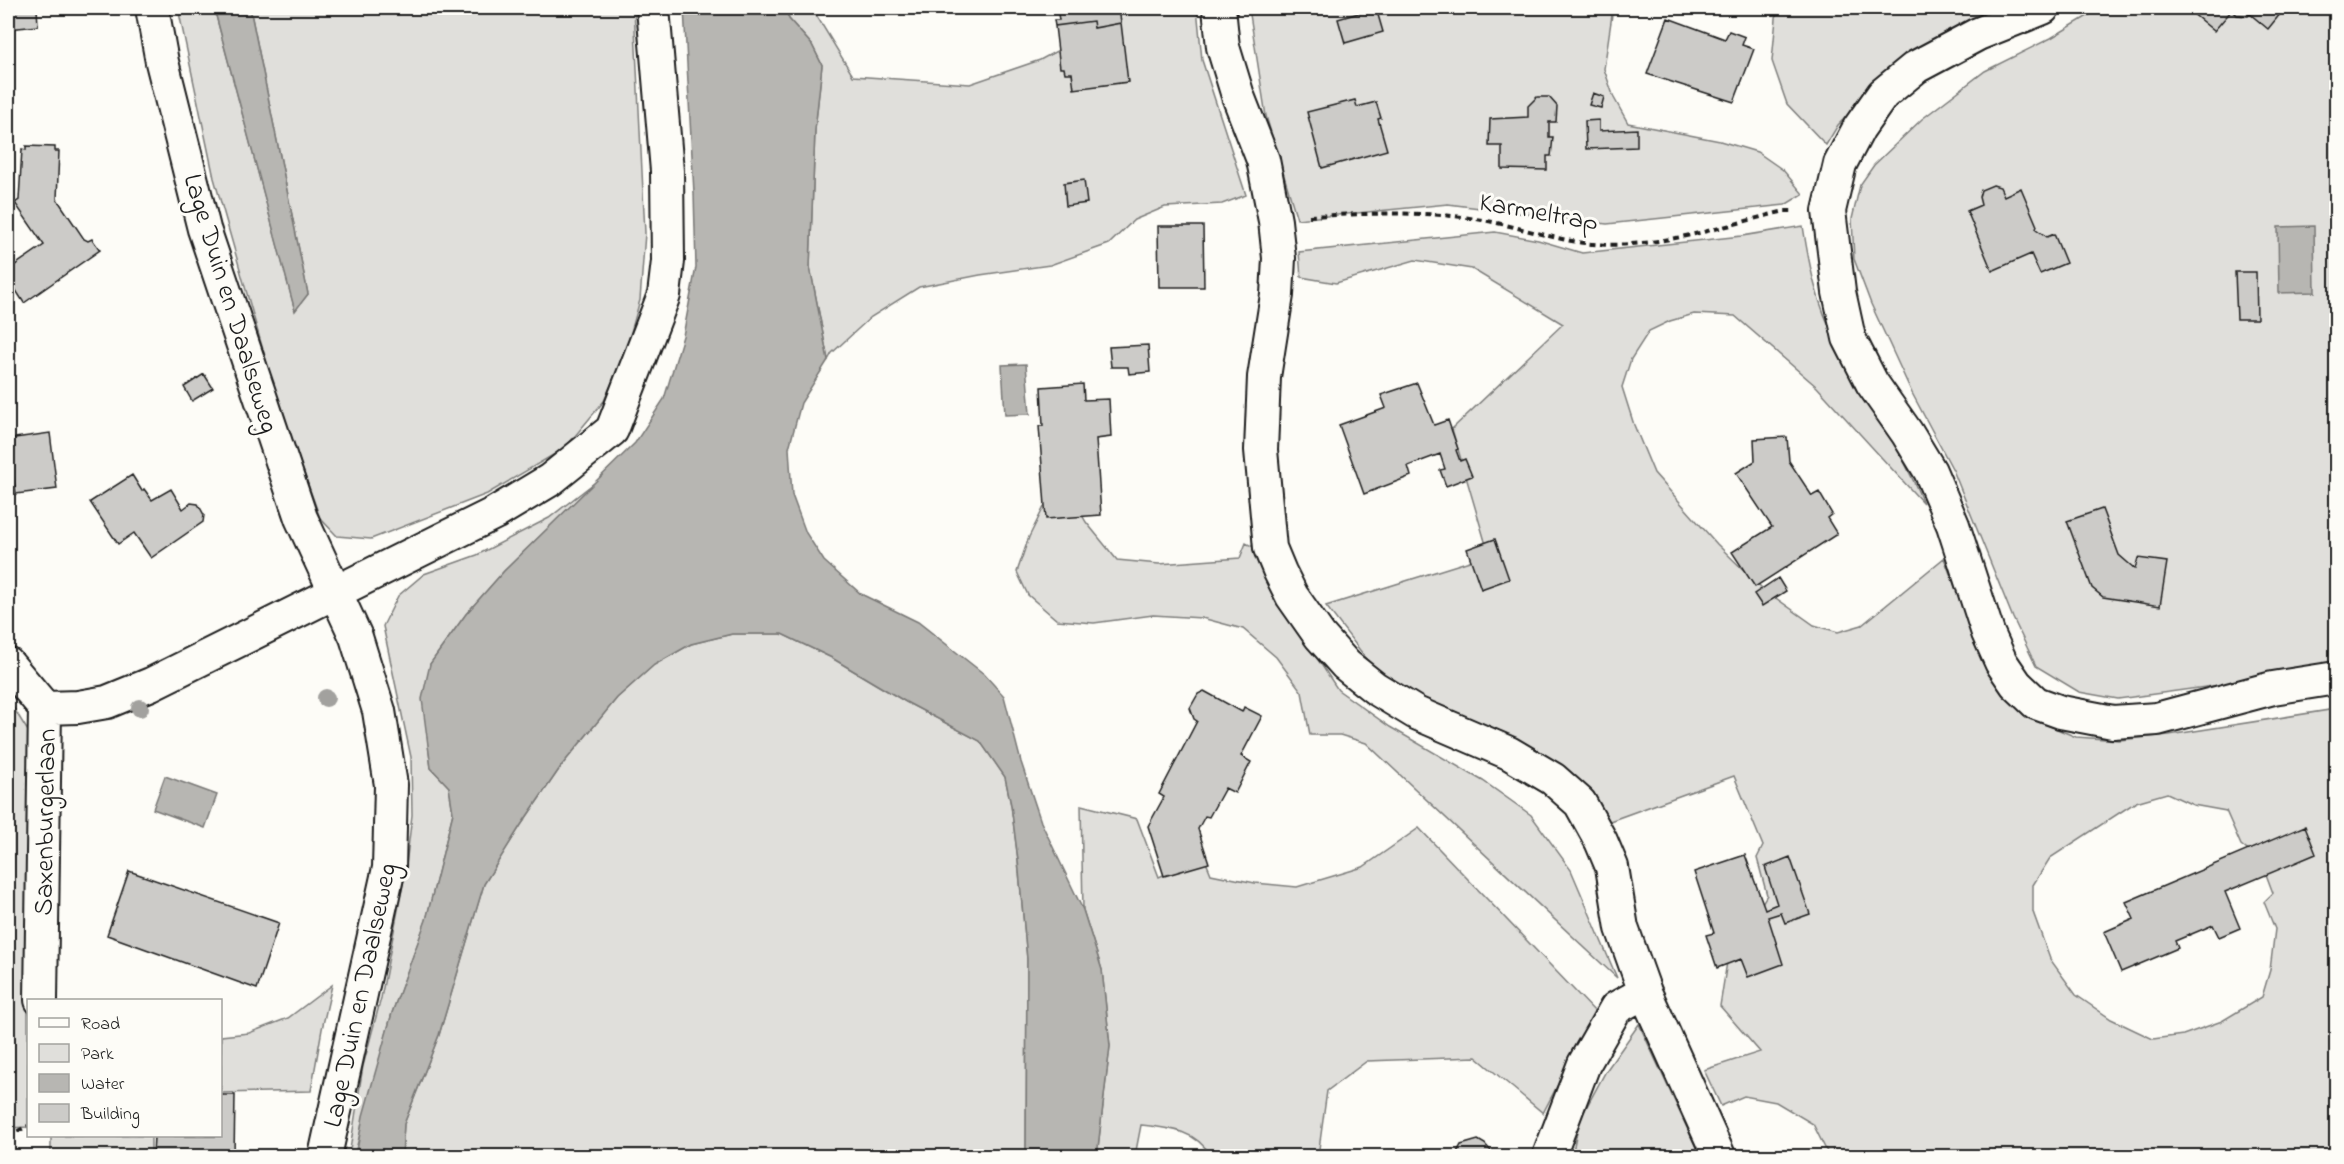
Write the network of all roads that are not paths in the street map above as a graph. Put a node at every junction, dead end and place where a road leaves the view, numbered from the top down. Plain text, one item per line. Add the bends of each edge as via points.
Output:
1 (152, 8) edge
2 (653, 8) edge
3 (1219, 8) edge
4 (2043, 8) edge
5 (336, 591) junction
6 (8, 664) edge
7 (2337, 678) edge
8 (45, 708) junction
9 (1645, 992) junction
10 (41, 999) edge
11 (325, 1156) edge
12 (1549, 1156) edge
13 (1719, 1156) edge

1 - 5 street, Lage Duin en Daalseweg via 204,229 301,518
2 - 5 street via 667,171 668,261 664,296 612,430 550,480 495,513
3 - 9 street via 1223,47 1263,160 1275,221 1277,295 1264,377 1261,450 1270,548 1280,572 1320,636 1376,688 1416,713 1509,753 1553,779 1580,803 1612,867 1622,928
4 - 7 street via 1978,34 1916,67 1883,94 1859,128 1839,164 1829,211 1849,338 1872,383 1930,471 2001,662 2036,703 2113,722 2157,719 2273,688
5 - 8 street, Saxenburgerlaan via 107,702
5 - 11 street, Lage Duin en Daalseweg via 356,637 379,711 391,785 389,868
6 - 8 street
8 - 10 street, Saxenburgerlaan
9 - 12 street via 1616,1008 1584,1064
9 - 13 street

